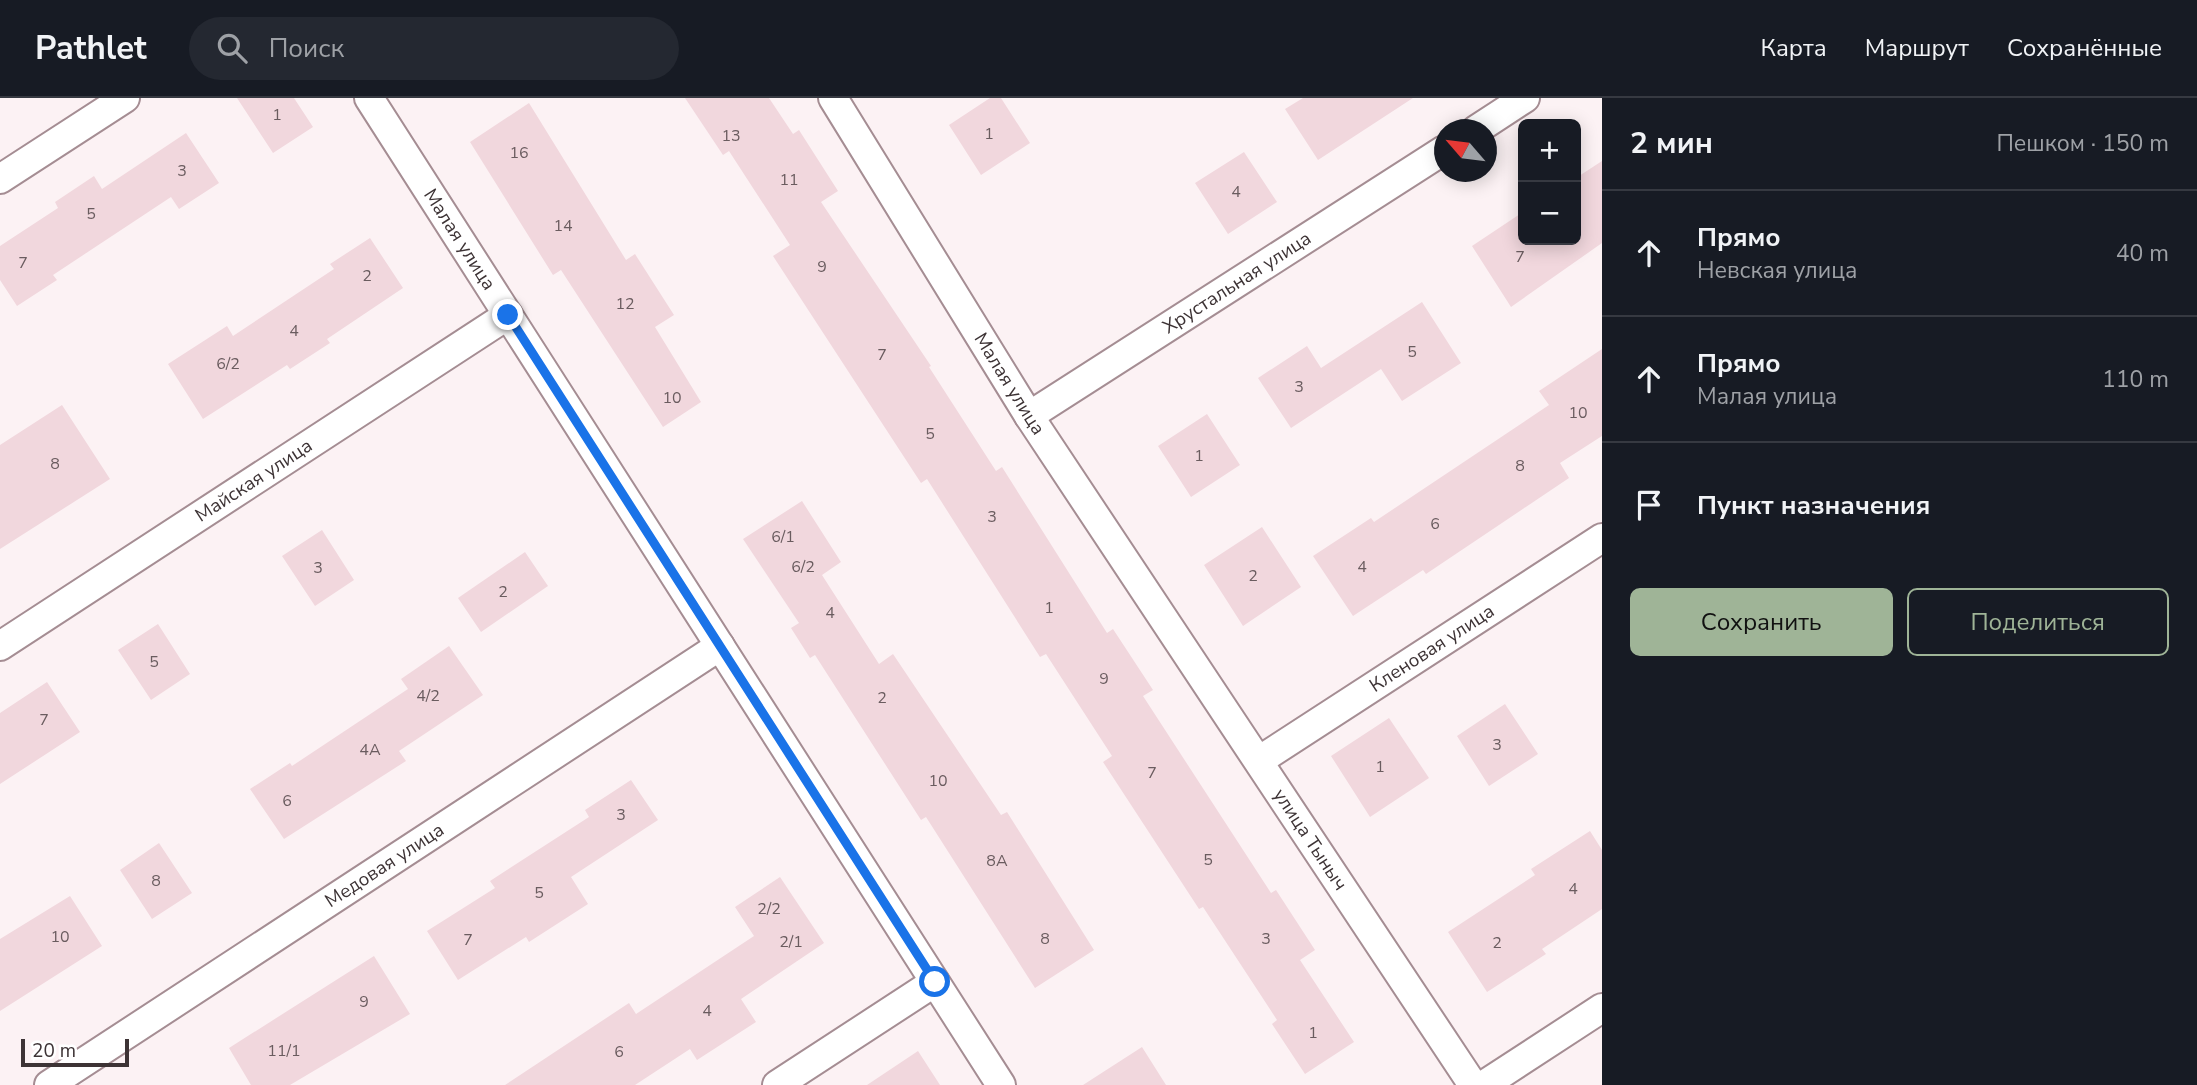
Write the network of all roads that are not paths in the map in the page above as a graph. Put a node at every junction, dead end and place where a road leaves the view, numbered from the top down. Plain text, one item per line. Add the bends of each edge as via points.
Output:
1 (125, 98) edge
2 (369, 98) edge
3 (1525, 98) edge
4 (838, 100) edge
5 (1493, 119) edge
6 (1434, 156) edge
7 (0, 179) edge
8 (508, 315) junction
9 (1029, 416) junction
10 (1602, 538) edge
11 (1148, 594) joint
12 (0, 646) edge
13 (720, 646) junction
14 (1260, 760) junction
15 (935, 982) junction
16 (1602, 1008) edge
17 (48, 1085) edge
18 (777, 1085) edge
19 (1001, 1085) edge
20 (1473, 1085) edge
21 (1484, 1085) edge

1 - 7 street
2 - 8 street, Малая улица
3 - 5 street
4 - 9 street, Малая улица
6 - 9 street, Хрустальная улица
8 - 12 street, Майская улица
8 - 13 street, Малая улица
9 - 11 street, Малая улица
10 - 14 street, Кленовая улица
11 - 14 street, улица Тыныч
13 - 15 street, Малая улица
13 - 17 street, Медовая улица
14 - 20 street, улица Тыныч
15 - 18 street
15 - 19 street, Малая улица
16 - 21 street

